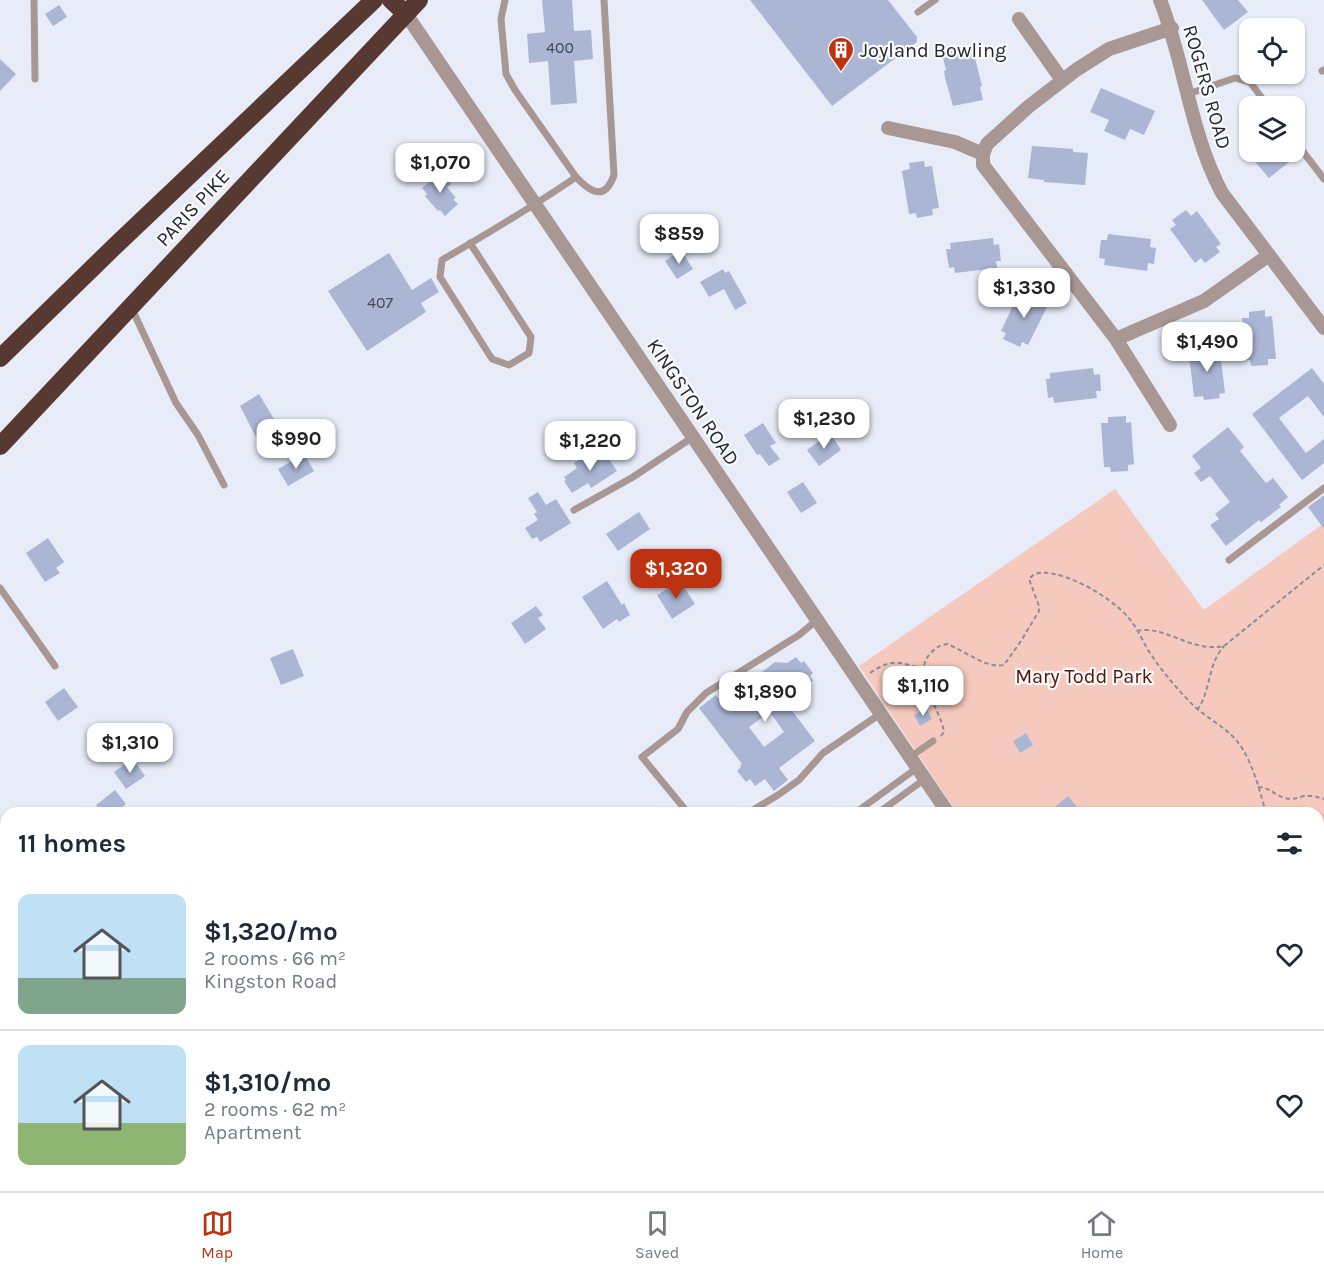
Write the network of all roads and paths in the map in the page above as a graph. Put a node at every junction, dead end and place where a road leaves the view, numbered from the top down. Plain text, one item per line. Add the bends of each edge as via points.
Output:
1 (34, 0) edge
2 (374, 0) edge
3 (392, 0) edge
4 (419, 0) edge
5 (505, 0) edge
6 (604, 0) edge
7 (935, 0) edge
8 (1160, 0) edge
9 (918, 12) dead end
10 (406, 14) junction
11 (1018, 19) dead end
12 (1172, 28) junction
13 (35, 79) dead end
14 (1062, 80) junction
15 (1188, 94) junction
16 (1260, 96) edge
17 (888, 128) dead end
18 (983, 154) junction
19 (1305, 154) edge
20 (576, 177) junction
21 (1324, 179) edge
22 (536, 205) junction
23 (470, 243) junction
24 (1269, 255) junction
25 (131, 307) junction
26 (1323, 325) edge
27 (1116, 339) junction
28 (0, 358) edge
29 (1170, 425) dead end
30 (693, 437) junction
31 (0, 446) edge
32 (224, 485) dead end
33 (1324, 488) edge
34 (574, 510) dead end
35 (1228, 560) dead end
36 (1324, 565) edge
37 (0, 588) edge
38 (817, 620) junction
39 (1137, 631) junction
40 (1224, 646) junction
41 (55, 666) dead end
42 (923, 669) junction
43 (866, 676) dead end
44 (1197, 710) junction
45 (880, 714) junction
46 (933, 741) joint
47 (917, 768) junction
48 (1258, 787) junction
49 (1324, 799) edge
50 (683, 807) edge
51 (758, 807) edge
52 (863, 807) edge
53 (883, 807) edge
54 (944, 807) edge
55 (1264, 807) edge

1 - 13 lane
2 - 28 highway, PARIS PIKE
3 - 10 highway
4 - 10 highway, PARIS PIKE
5 - 20 lane via 501,20 506,74
6 - 20 lane via 614,175 604,190 594,192
7 - 9 lane
8 - 12 street, ROGERS ROAD
10 - 22 street, KINGSTON ROAD
10 - 25 highway, PARIS PIKE
11 - 14 street
12 - 14 street via 1109,49
12 - 15 street, ROGERS ROAD
14 - 18 street via 987,144
15 - 16 lane via 1235,78 1250,82
15 - 24 street, ROGERS ROAD via 1198,136 1215,180
17 - 18 street via 955,142
18 - 27 street via 983,165
19 - 21 lane
20 - 22 lane
22 - 23 lane
22 - 30 street, KINGSTON ROAD
23 - 23 lane via 442,260 440,277 492,359 509,365 529,353 531,337
24 - 26 street, ROGERS ROAD
24 - 27 street via 1204,301
25 - 31 highway, PARIS PIKE
25 - 32 lane via 176,403
27 - 29 street
30 - 34 lane
30 - 38 street, KINGSTON ROAD
33 - 35 lane
36 - 40 path
37 - 41 lane
38 - 45 street, KINGSTON ROAD
38 - 50 lane via 706,693 687,712 678,729 642,757
39 - 40 path via 1149,629 1198,646
39 - 42 path via 1133,623 1088,586 1043,572 1029,579 1039,611 1004,665 987,663 947,644 925,658
39 - 44 path via 1173,684
40 - 44 path via 1214,660
42 - 43 path via 897,661 884,663
42 - 46 path via 943,724 944,732
44 - 48 path via 1232,734 1243,749
45 - 47 street, KINGSTON ROAD
45 - 51 lane via 823,753 799,780
46 - 47 lane
47 - 52 lane
47 - 53 lane
47 - 54 street, KINGSTON ROAD
48 - 49 path via 1288,799
48 - 55 path

